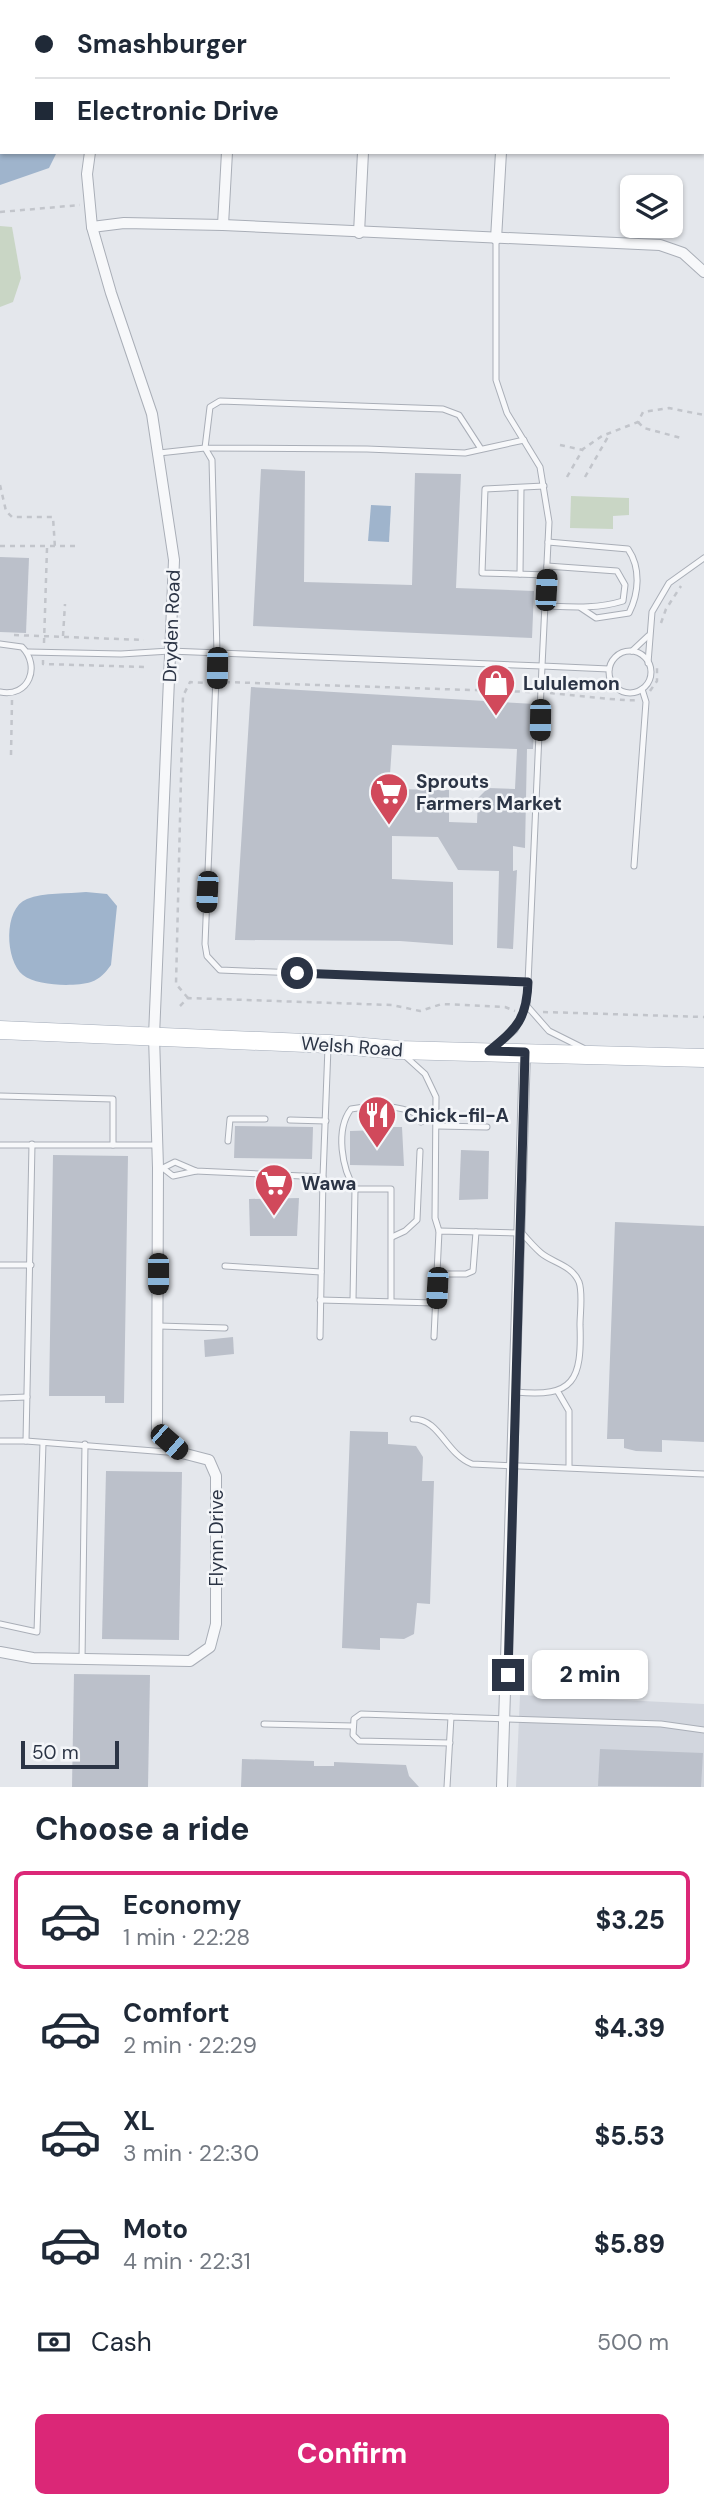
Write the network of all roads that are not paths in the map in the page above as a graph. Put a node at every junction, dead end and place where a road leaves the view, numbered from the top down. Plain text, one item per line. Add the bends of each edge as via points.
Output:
1 (89, 154) edge
2 (227, 154) edge
3 (363, 154) edge
4 (501, 154) edge
5 (223, 225) junction
6 (92, 227) junction
7 (359, 233) junction
8 (496, 239) junction
9 (704, 272) edge
10 (524, 440) junction
11 (205, 448) junction
12 (481, 449) junction
13 (159, 453) junction
14 (544, 486) junction
15 (521, 488) junction
16 (548, 542) junction
17 (704, 558) edge
18 (547, 566) junction
19 (520, 575) junction
20 (547, 575) junction
21 (545, 606) junction
22 (581, 608) junction
23 (648, 636) junction
24 (0, 644) edge
25 (170, 651) junction
26 (632, 651) junction
27 (28, 652) junction
28 (217, 653) junction
29 (649, 663) junction
30 (542, 666) junction
31 (609, 669) junction
32 (642, 689) junction
33 (0, 691) edge
34 (634, 866) dead end
35 (528, 982) junction
36 (528, 1010) junction
37 (0, 1030) edge
38 (154, 1036) junction
39 (329, 1044) junction
40 (398, 1050) junction
41 (489, 1051) junction
42 (525, 1052) junction
43 (595, 1054) junction
44 (704, 1058) edge
45 (0, 1096) edge
46 (265, 1119) dead end
47 (290, 1120) dead end
48 (326, 1121) junction
49 (421, 1122) dead end
50 (437, 1126) junction
51 (487, 1127) dead end
52 (228, 1140) dead end
53 (32, 1143) junction
54 (0, 1144) edge
55 (113, 1145) junction
56 (157, 1145) junction
57 (420, 1151) dead end
58 (161, 1169) junction
59 (196, 1171) junction
60 (323, 1177) junction
61 (355, 1189) junction
62 (439, 1231) junction
63 (476, 1232) junction
64 (522, 1233) junction
65 (392, 1237) junction
66 (0, 1265) edge
67 (31, 1265) junction
68 (225, 1266) dead end
69 (321, 1272) junction
70 (437, 1274) junction
71 (320, 1300) junction
72 (353, 1300) junction
73 (391, 1301) junction
74 (436, 1303) junction
75 (158, 1326) junction
76 (225, 1328) dead end
77 (434, 1337) dead end
78 (320, 1338) dead end
79 (516, 1392) junction
80 (558, 1392) junction
81 (27, 1397) junction
82 (0, 1398) edge
83 (413, 1419) dead end
84 (0, 1441) edge
85 (26, 1441) junction
86 (43, 1443) junction
87 (85, 1444) junction
88 (182, 1453) junction
89 (513, 1465) junction
90 (569, 1467) junction
91 (704, 1474) edge
92 (0, 1623) edge
93 (0, 1653) edge
94 (82, 1660) junction
95 (451, 1717) junction
96 (506, 1719) junction
97 (264, 1724) dead end
98 (354, 1726) junction
99 (704, 1730) edge
100 (450, 1743) junction
101 (447, 1787) edge
102 (502, 1787) edge

1 - 6 street, Dryden Road
2 - 5 street
3 - 7 street
4 - 8 street
5 - 6 street via 124,223
5 - 7 street
6 - 13 street, Dryden Road via 152,414
7 - 8 street
8 - 9 street via 660,245 683,253
8 - 10 lane via 496,380 507,413
10 - 12 lane
10 - 14 lane via 540,467
11 - 12 lane via 465,453
11 - 12 lane via 210,407 220,401 443,409 459,415
11 - 13 lane
11 - 28 lane via 212,460
13 - 25 street, Dryden Road via 174,560
14 - 15 lane
14 - 16 lane
15 - 19 lane
15 - 19 lane via 485,489 482,573
16 - 18 lane
16 - 22 lane via 628,550 637,563 634,604 629,613 596,618
17 - 23 lane via 669,583 652,612
18 - 20 lane
18 - 22 lane via 617,571 625,585 622,601
19 - 20 lane
20 - 21 lane
21 - 22 lane
21 - 30 lane
23 - 26 lane
23 - 29 lane
24 - 27 lane via 14,643
25 - 27 lane
25 - 28 lane
25 - 38 street, Dryden Road
26 - 29 lane
26 - 31 lane via 620,654
27 - 33 lane via 33,668 27,683 14,692
28 - 30 lane
28 - 35 lane via 205,944 220,970
29 - 32 lane via 650,677
30 - 31 lane
30 - 35 lane
31 - 32 lane via 611,683 622,692
32 - 34 lane via 646,702
35 - 36 lane
36 - 41 lane via 515,1030
36 - 43 lane via 549,1031
37 - 38 main road, Welsh Road
38 - 39 main road, Welsh Road
38 - 56 street, Flynn Drive
39 - 40 main road, Welsh Road
39 - 48 lane
40 - 41 main road, Welsh Road
40 - 50 lane via 431,1083
41 - 42 main road, Welsh Road
42 - 43 main road, Welsh Road
42 - 64 street
43 - 44 main road, Welsh Road
45 - 55 lane via 113,1099
46 - 52 lane via 230,1119
47 - 48 lane
48 - 60 lane
49 - 61 lane via 419,1115 403,1107 374,1105 351,1110 345,1117 342,1147 344,1173
50 - 51 lane
50 - 62 lane via 435,1218
53 - 54 lane
53 - 55 lane
53 - 67 lane
55 - 56 lane
56 - 58 street, Flynn Drive
57 - 65 lane via 417,1220
58 - 59 lane via 173,1176
58 - 59 lane via 174,1162
58 - 75 street, Flynn Drive
59 - 60 lane
60 - 69 lane
61 - 65 lane via 391,1189
61 - 72 lane
62 - 63 lane
62 - 70 lane
63 - 64 lane
63 - 70 lane via 473,1271
64 - 79 street
64 - 80 lane via 579,1282 579,1367 571,1385
65 - 73 lane
66 - 67 lane
67 - 81 lane
68 - 69 lane
69 - 71 lane
70 - 74 lane
71 - 72 lane
71 - 78 lane
72 - 73 lane
73 - 74 lane
74 - 77 lane
75 - 76 lane
75 - 88 street, Flynn Drive via 157,1431
79 - 80 lane
79 - 89 street
80 - 90 lane via 569,1411
81 - 82 lane
81 - 85 lane
83 - 89 lane via 434,1427 448,1448 465,1461
84 - 85 lane
85 - 86 lane
86 - 87 lane
86 - 92 lane via 37,1632
87 - 88 lane
87 - 94 lane
88 - 94 street, Flynn Drive via 209,1460 216,1476 216,1624 210,1647 190,1661
89 - 90 lane
89 - 96 street
90 - 91 lane
93 - 94 street, Flynn Drive
95 - 96 lane
95 - 98 lane via 361,1714 354,1718
95 - 100 lane
96 - 99 lane via 661,1724
96 - 102 street
97 - 98 lane
98 - 100 lane via 353,1735 359,1741
100 - 101 lane

